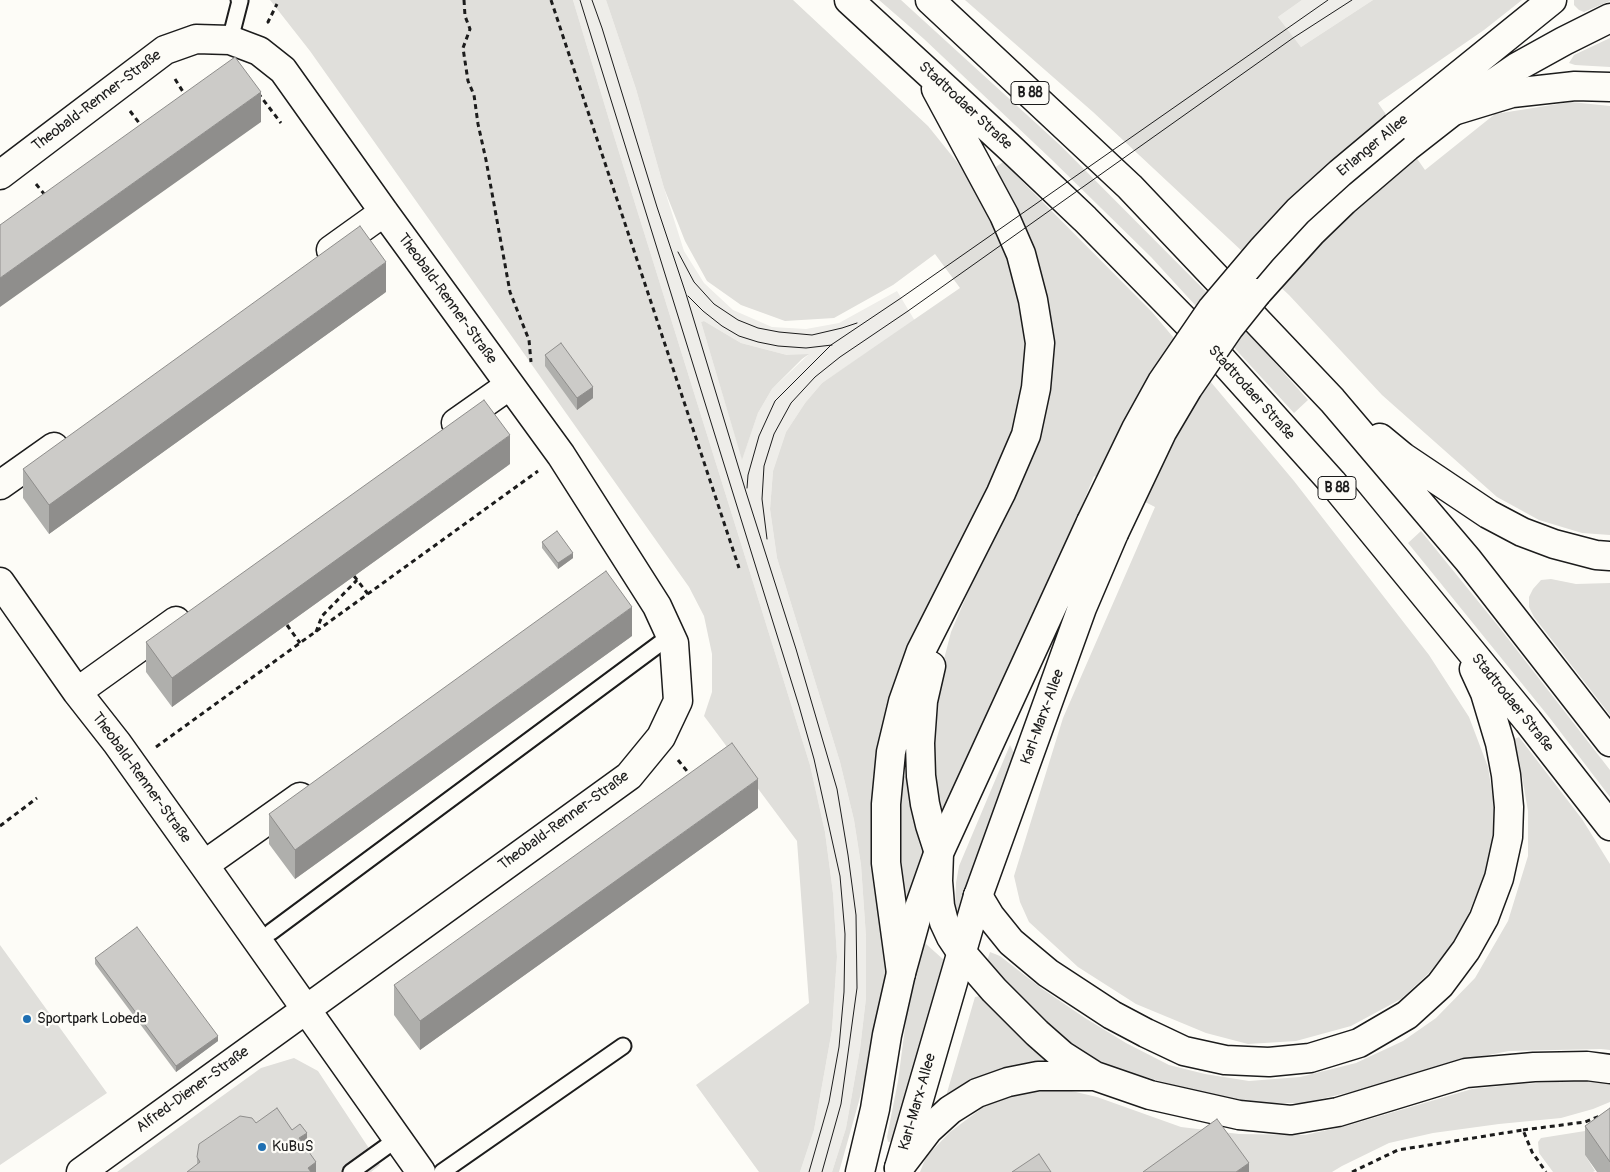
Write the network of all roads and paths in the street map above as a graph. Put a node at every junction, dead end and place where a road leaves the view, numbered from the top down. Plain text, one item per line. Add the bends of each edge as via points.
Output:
1 (241, 0) edge
2 (464, 0) edge
3 (550, 0) edge
4 (849, 0) edge
5 (930, 0) edge
6 (1552, 0) edge
7 (1610, 18) edge
8 (230, 40) junction
9 (926, 70) junction
10 (1610, 88) edge
11 (258, 92) edge
12 (191, 94) edge
13 (187, 97) edge
14 (1454, 111) junction
15 (281, 122) dead end
16 (149, 124) edge
17 (136, 134) edge
18 (1401, 137) junction
19 (0, 174) edge
20 (51, 194) edge
21 (47, 198) edge
22 (384, 212) junction
23 (313, 263) edge
24 (1257, 292) joint
25 (1212, 309) joint
26 (512, 387) junction
27 (1332, 400) junction
28 (72, 434) edge
29 (437, 437) edge
30 (561, 455) junction
31 (0, 485) edge
32 (1102, 528) junction
33 (1610, 556) edge
34 (739, 568) dead end
35 (0, 582) edge
36 (368, 594) junction
37 (949, 597) junction
38 (198, 606) edge
39 (287, 625) edge
40 (316, 632) junction
41 (670, 636) junction
42 (1461, 640) junction
43 (300, 643) junction
44 (77, 692) junction
45 (1610, 742) edge
46 (152, 751) dead end
47 (674, 755) dead end
48 (692, 777) edge
49 (319, 783) edge
50 (37, 798) dead end
51 (0, 826) edge
52 (1610, 826) edge
53 (939, 853) junction
54 (204, 865) junction
55 (978, 896) junction
56 (271, 932) dead end
57 (961, 952) junction
58 (901, 972) junction
59 (305, 1009) junction
60 (623, 1046) dead end
61 (1610, 1069) edge
62 (1095, 1076) junction
63 (1604, 1115) edge
64 (1523, 1130) junction
65 (397, 1138) junction
66 (898, 1170) edge
67 (1354, 1171) edge
68 (80, 1172) edge
69 (351, 1172) edge
70 (421, 1172) edge
71 (442, 1172) edge
72 (860, 1172) edge
73 (1546, 1172) edge

1 - 8 lane
2 - 26 path via 470,29 463,48 468,81 474,95 510,292 529,340 532,373
3 - 34 path
4 - 9 main road, Stadtrodaer Straße / B 88
5 - 27 main road, B 88 via 1130,187
6 - 18 main road, Erlanger Allee
7 - 14 main road, Erlanger Allee via 1517,67
8 - 19 main road, Theobald-Renner-Straße via 196,39 165,50
8 - 22 main road, Theobald-Renner-Straße via 259,51 284,70
9 - 37 main road via 1004,215 1021,254 1040,343 1036,388 1026,435 1002,493
9 - 42 main road, Stadtrodaer Straße / B 88 via 1085,219 1206,342 1332,482
10 - 14 main road via 1575,86 1512,93
11 - 15 path
12 - 13 path
14 - 18 main road, Erlanger Allee
16 - 17 path
18 - 24 main road, Erlanger Allee
18 - 25 main road, Erlanger Allee, bridge via 1340,173 1262,250
20 - 21 path
22 - 23 main road
22 - 26 main road, Theobald-Renner-Straße
24 - 32 main road, Karl-Marx-Allee, bridge via 1188,388
25 - 32 main road, Karl-Marx-Allee, bridge via 1162,382 1132,438
26 - 29 main road
26 - 30 main road, Theobald-Renner-Straße
27 - 33 main road via 1403,457 1488,514 1554,544
27 - 45 main road, B 88 via 1468,560
28 - 31 main road
30 - 36 path
30 - 41 main road, Theobald-Renner-Straße via 621,568 657,606
32 - 53 main road, Karl-Marx-Allee
32 - 55 main road, Karl-Marx-Allee via 1082,608
35 - 44 main road, Theobald-Renner-Straße
36 - 40 path
36 - 40 path via 356,578 322,616
37 - 53 main road via 925,692 920,743 925,804
37 - 58 main road via 922,651 903,702 892,752 886,804 886,863
38 - 44 main road
39 - 43 path
40 - 43 path
41 - 56 lane
41 - 59 main road, Theobald-Renner-Straße via 674,643 678,701 661,737 629,776
42 - 52 main road, Stadtrodaer Straße / B 88
42 - 55 main road via 1485,693 1506,775 1508,837 1499,878 1484,918 1466,950 1440,985 1407,1015 1359,1043 1310,1058 1269,1062 1225,1060 1184,1051 1112,1014 1041,968 1002,932
43 - 46 path
44 - 54 main road, Theobald-Renner-Straße
47 - 48 path
49 - 54 main road
50 - 51 path
53 - 57 main road via 940,906 944,922
53 - 58 main road, Karl-Marx-Allee
54 - 59 main road, Theobald-Renner-Straße
55 - 57 main road, Karl-Marx-Allee
57 - 62 main road via 1037,1033 1062,1055
57 - 66 main road, Karl-Marx-Allee
58 - 72 main road, Karl-Marx-Allee
59 - 65 main road, Theobald-Renner-Straße
59 - 68 main road, Alfred-Diener-Straße
60 - 71 lane
61 - 62 main road via 1534,1067 1466,1073 1338,1112 1291,1120 1239,1115 1150,1095
62 - 66 main road via 1038,1076 977,1093 950,1110 928,1130
63 - 64 path via 1585,1122
64 - 67 path via 1398,1150
64 - 73 path via 1532,1152
65 - 69 lane
65 - 70 main road, Theobald-Renner-Straße

